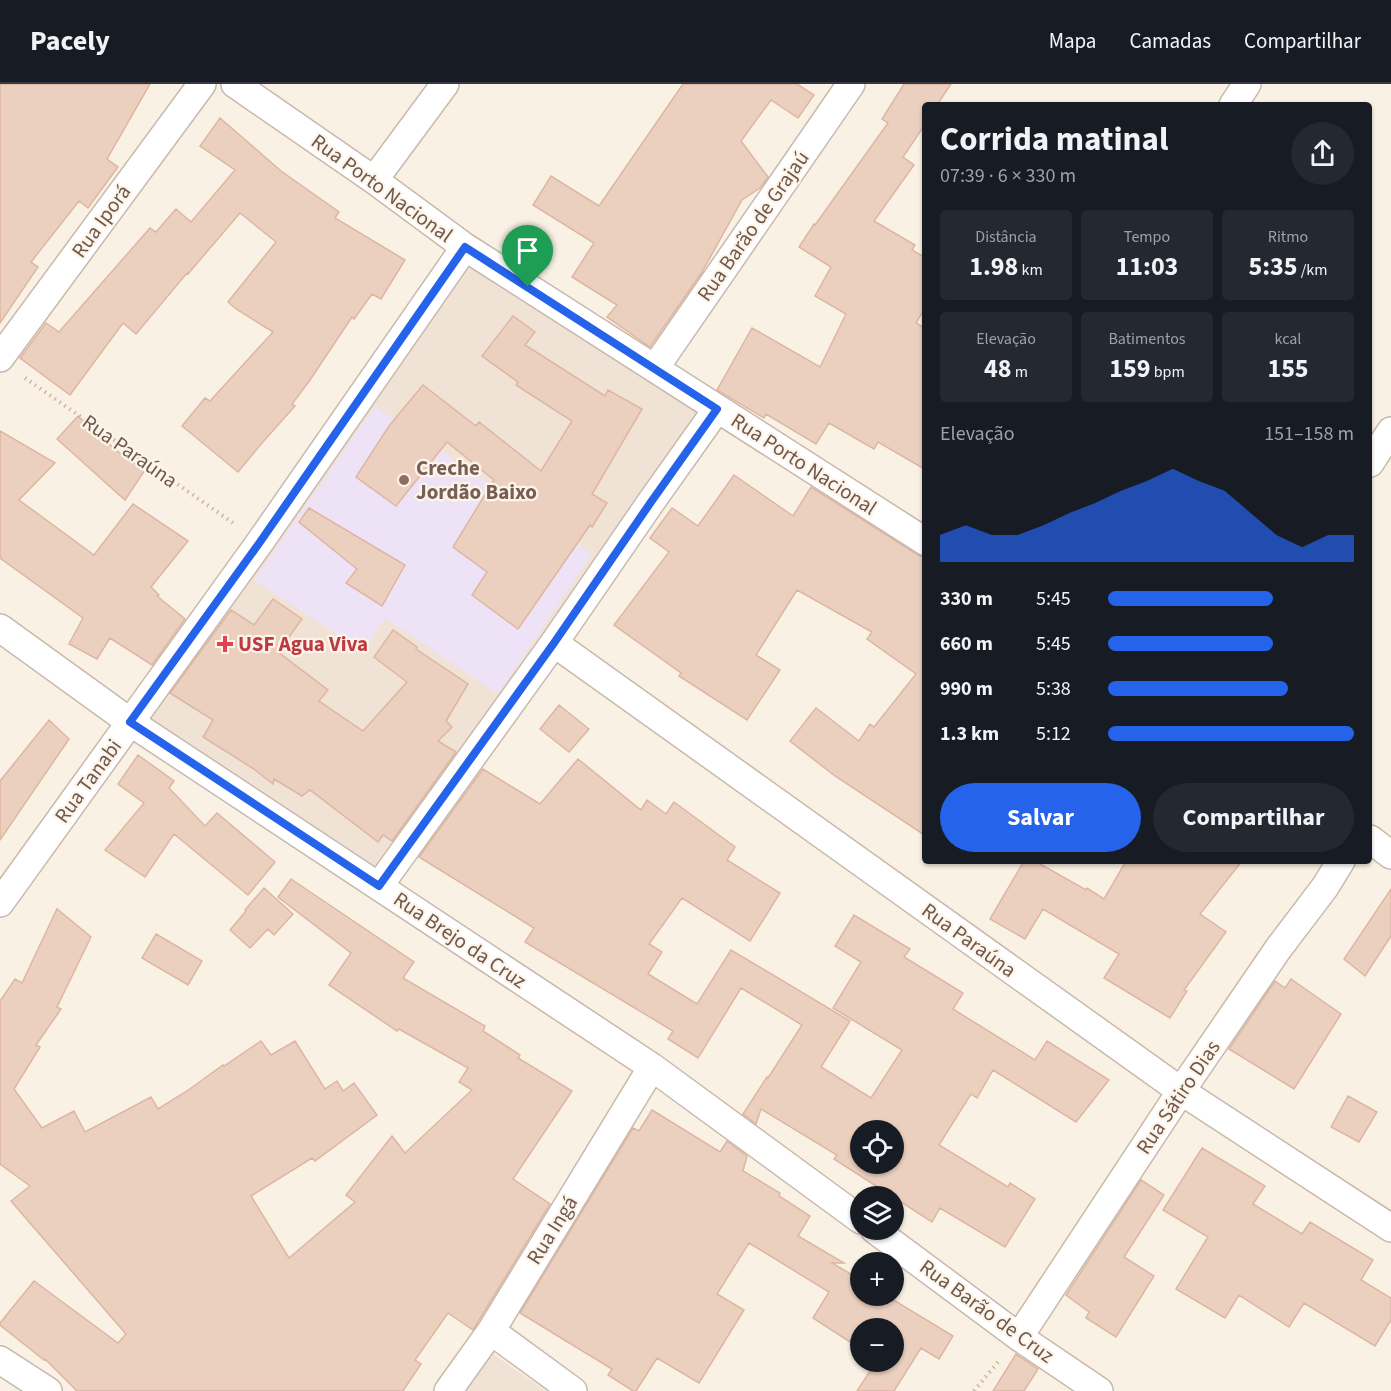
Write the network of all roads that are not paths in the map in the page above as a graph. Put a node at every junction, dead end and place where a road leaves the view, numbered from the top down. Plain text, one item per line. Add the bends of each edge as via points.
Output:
1 (202, 84) edge
2 (235, 84) edge
3 (445, 84) edge
4 (851, 84) edge
5 (1247, 84) edge
6 (1235, 102) edge
7 (374, 180) junction
8 (465, 247) junction
9 (10, 366) edge
10 (655, 368) junction
11 (717, 409) junction
12 (1391, 431) edge
13 (1372, 460) edge
14 (922, 539) edge
15 (0, 628) edge
16 (554, 643) junction
17 (130, 722) junction
18 (1372, 841) edge
19 (1391, 855) edge
20 (1339, 864) edge
21 (379, 886) junction
22 (0, 903) edge
23 (652, 1067) junction
24 (1181, 1091) junction
25 (850, 1212) edge
26 (1391, 1228) edge
27 (889, 1240) edge
28 (490, 1331) junction
29 (1019, 1336) junction
30 (0, 1360) edge
31 (48, 1391) edge
32 (448, 1391) edge
33 (573, 1391) edge
34 (1099, 1391) edge

1 - 9 street, Rua Iporá
2 - 7 street, Rua Porto Nacional
3 - 7 street
4 - 10 street, Rua Barão de Grajaú
5 - 6 street
7 - 8 street, Rua Porto Nacional
8 - 10 street, Rua Porto Nacional
8 - 17 street, Rua Tanabi
10 - 11 street, Rua Porto Nacional
11 - 14 street, Rua Porto Nacional
11 - 16 street
12 - 13 street
15 - 17 street, Rua Brejo da Cruz
16 - 21 street
16 - 24 street, Rua Paraúna
17 - 21 street, Rua Brejo da Cruz
17 - 22 street, Rua Tanabi
18 - 19 street
20 - 24 street, Rua Sátiro Dias
21 - 23 street, Rua Brejo da Cruz
23 - 25 street
23 - 28 street, Rua Ingá
24 - 26 street, Rua Paraúna
24 - 29 street, Rua Sátiro Dias
27 - 29 street, Rua Barão de Cruz
28 - 32 street, Rua Ingá
28 - 33 street
29 - 34 street, Rua Barão de Cruz
30 - 31 street

